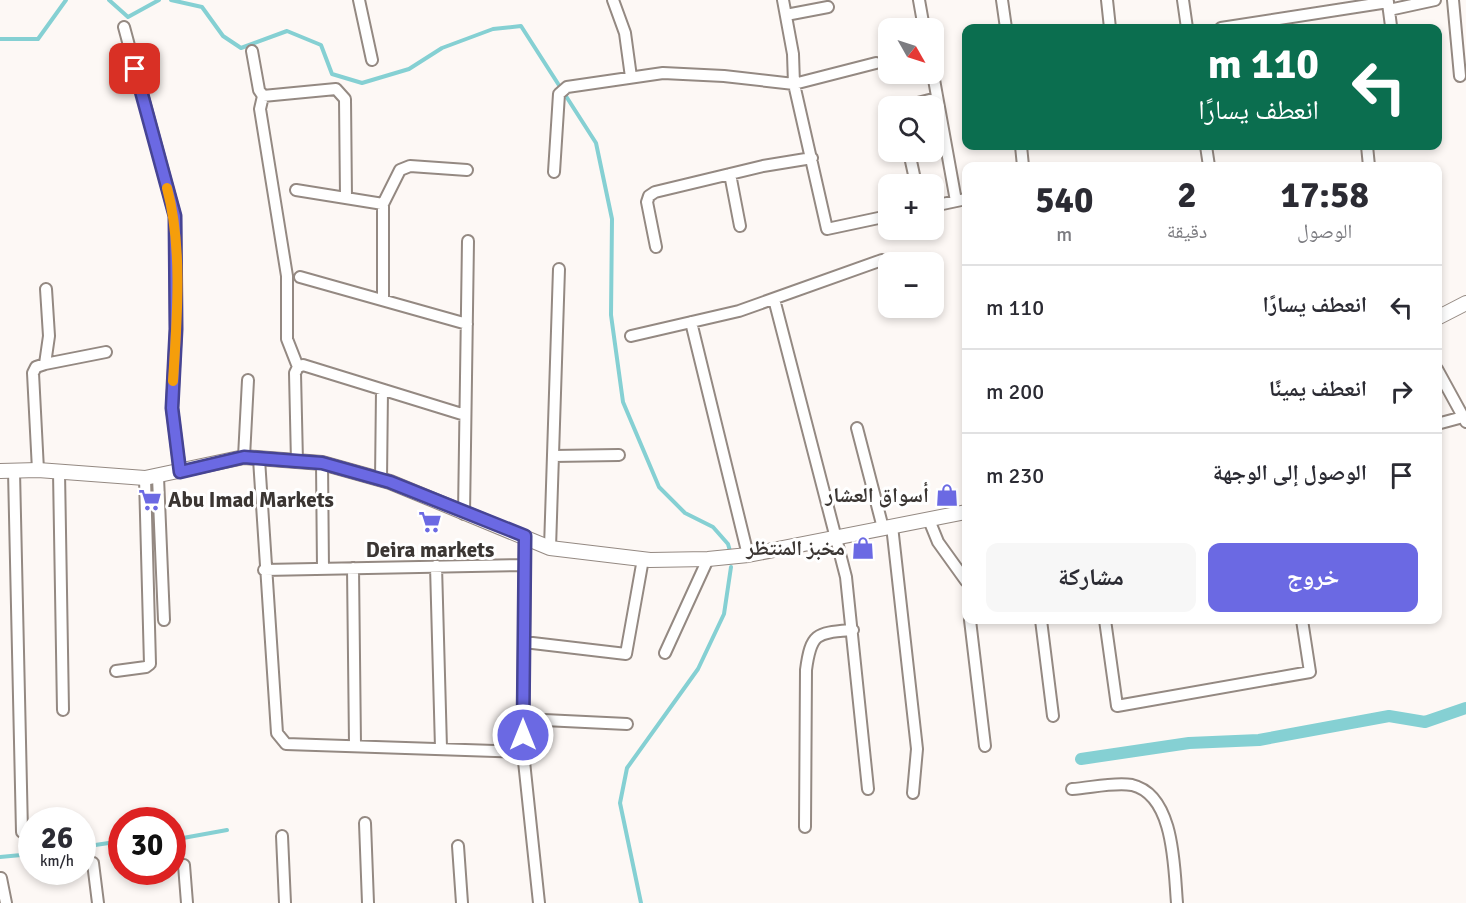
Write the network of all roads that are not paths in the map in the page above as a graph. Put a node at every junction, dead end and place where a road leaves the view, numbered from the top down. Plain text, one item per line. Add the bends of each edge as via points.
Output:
1 (359, 0) edge
2 (613, 0) edge
3 (783, 0) edge
4 (919, 0) edge
5 (1002, 0) edge
6 (1107, 0) edge
7 (1183, 0) edge
8 (1435, 0) edge
9 (1453, 0) edge
10 (1388, 4) edge
11 (828, 7) dead end
12 (786, 15) junction
13 (922, 18) edge
14 (1005, 24) edge
15 (1110, 24) edge
16 (1186, 24) edge
17 (1249, 24) edge
18 (1391, 24) edge
19 (124, 27) dead end
20 (252, 51) dead end
21 (372, 60) dead end
22 (876, 63) dead end
23 (1460, 76) dead end
24 (631, 77) junction
25 (794, 84) junction
26 (263, 96) junction
27 (944, 128) edge
28 (812, 158) junction
29 (467, 170) dead end
30 (554, 172) dead end
31 (730, 174) junction
32 (296, 190) dead end
33 (346, 198) junction
34 (961, 200) edge
35 (383, 204) junction
36 (944, 204) edge
37 (878, 218) edge
38 (740, 226) dead end
39 (468, 242) dead end
40 (656, 248) dead end
41 (878, 261) edge
42 (559, 269) dead end
43 (300, 278) dead end
44 (46, 290) dead end
45 (774, 299) junction
46 (383, 300) junction
47 (1466, 303) edge
48 (1442, 315) edge
49 (691, 322) junction
50 (466, 324) junction
51 (631, 336) dead end
52 (106, 352) dead end
53 (45, 364) junction
54 (298, 367) junction
55 (1442, 376) edge
56 (248, 380) dead end
57 (382, 390) junction
58 (1461, 401) edge
59 (465, 415) junction
60 (1465, 419) edge
61 (1442, 423) edge
62 (857, 428) dead end
63 (619, 455) dead end
64 (553, 456) junction
65 (244, 457) junction
66 (259, 459) junction
67 (297, 462) junction
68 (322, 463) junction
69 (38, 470) junction
70 (7, 471) edge
71 (59, 472) junction
72 (180, 472) junction
73 (151, 477) junction
74 (381, 480) junction
75 (962, 513) edge
76 (464, 514) junction
77 (929, 520) junction
78 (887, 527) junction
79 (525, 536) junction
80 (835, 538) junction
81 (550, 548) junction
82 (748, 555) junction
83 (643, 559) junction
84 (708, 559) junction
85 (524, 565) junction
86 (436, 566) junction
87 (323, 568) junction
88 (353, 568) junction
89 (264, 570) junction
90 (962, 575) edge
91 (164, 620) dead end
92 (970, 624) edge
93 (1042, 624) edge
94 (1106, 624) edge
95 (1303, 624) edge
96 (853, 630) junction
97 (524, 642) junction
98 (665, 653) dead end
99 (116, 671) dead end
100 (63, 711) dead end
101 (1053, 716) dead end
102 (523, 719) junction
103 (627, 724) dead end
104 (355, 745) junction
105 (985, 746) dead end
106 (441, 748) junction
107 (523, 752) junction
108 (868, 789) dead end
109 (1072, 789) dead end
110 (913, 793) dead end
111 (21, 807) edge
112 (365, 823) dead end
113 (805, 827) dead end
114 (282, 836) dead end
115 (458, 846) dead end
116 (1, 878) edge
117 (96, 885) edge
118 (185, 885) edge
119 (6, 903) edge
120 (98, 903) edge
121 (186, 903) edge
122 (285, 903) edge
123 (368, 903) edge
124 (462, 903) edge
125 (539, 903) edge
126 (1177, 903) edge

1 - 21 street
2 - 24 street via 625,33
3 - 12 street
4 - 13 street
5 - 14 street
6 - 15 street
7 - 16 street
8 - 10 street
9 - 23 street
10 - 17 street
10 - 18 street
11 - 12 street
12 - 25 street
19 - 72 street via 175,216 172,408
20 - 26 street
22 - 25 street
24 - 25 street via 687,73
24 - 30 street via 563,91
25 - 28 street
26 - 33 street via 336,88 342,94
26 - 54 street via 260,109 288,276 287,339
27 - 34 street
28 - 31 street
28 - 37 street via 827,229
29 - 35 street via 410,166 400,170
31 - 38 street
31 - 40 street via 649,196
32 - 33 street
33 - 35 street
34 - 36 street
35 - 46 street
39 - 50 street
41 - 45 street
42 - 64 street
43 - 46 street
44 - 53 street via 49,336
45 - 49 street
45 - 80 street
46 - 50 street
47 - 48 street
49 - 51 street
49 - 82 street
50 - 59 street
52 - 53 street
53 - 69 street via 33,373
54 - 57 street via 303,365
54 - 67 street
55 - 58 street
56 - 65 street
57 - 59 street
57 - 74 street
58 - 60 street
59 - 76 street
60 - 61 street
62 - 78 street
63 - 64 street
64 - 81 street
65 - 66 street
65 - 72 street
66 - 67 street
66 - 89 street
67 - 68 street
68 - 74 street
68 - 87 street
69 - 70 street
69 - 71 street
70 - 111 street
71 - 73 street
71 - 100 street
72 - 73 street
73 - 91 street
73 - 99 street via 150,664 146,668
74 - 76 street
75 - 77 street
76 - 79 street
77 - 78 street
77 - 90 street via 938,542
78 - 80 street
78 - 110 street via 917,749
79 - 81 street
79 - 85 street
80 - 82 street
80 - 96 street via 846,577
81 - 83 street
82 - 84 street
83 - 84 street
83 - 97 street via 626,654
84 - 98 street
85 - 86 street
85 - 97 street
86 - 88 street
86 - 106 street
87 - 88 street
87 - 89 street
88 - 104 street
89 - 104 street via 277,733 286,744
92 - 105 street
93 - 101 street
94 - 95 street via 1117,706 1310,672
96 - 108 street
96 - 113 street via 820,634 809,647
97 - 102 street
102 - 103 street
102 - 107 street
104 - 106 street
106 - 107 street
107 - 125 street
109 - 126 street via 1118,785 1142,789 1157,805 1170,832
112 - 123 street
114 - 122 street
115 - 124 street
116 - 119 street
117 - 120 street
118 - 121 street

